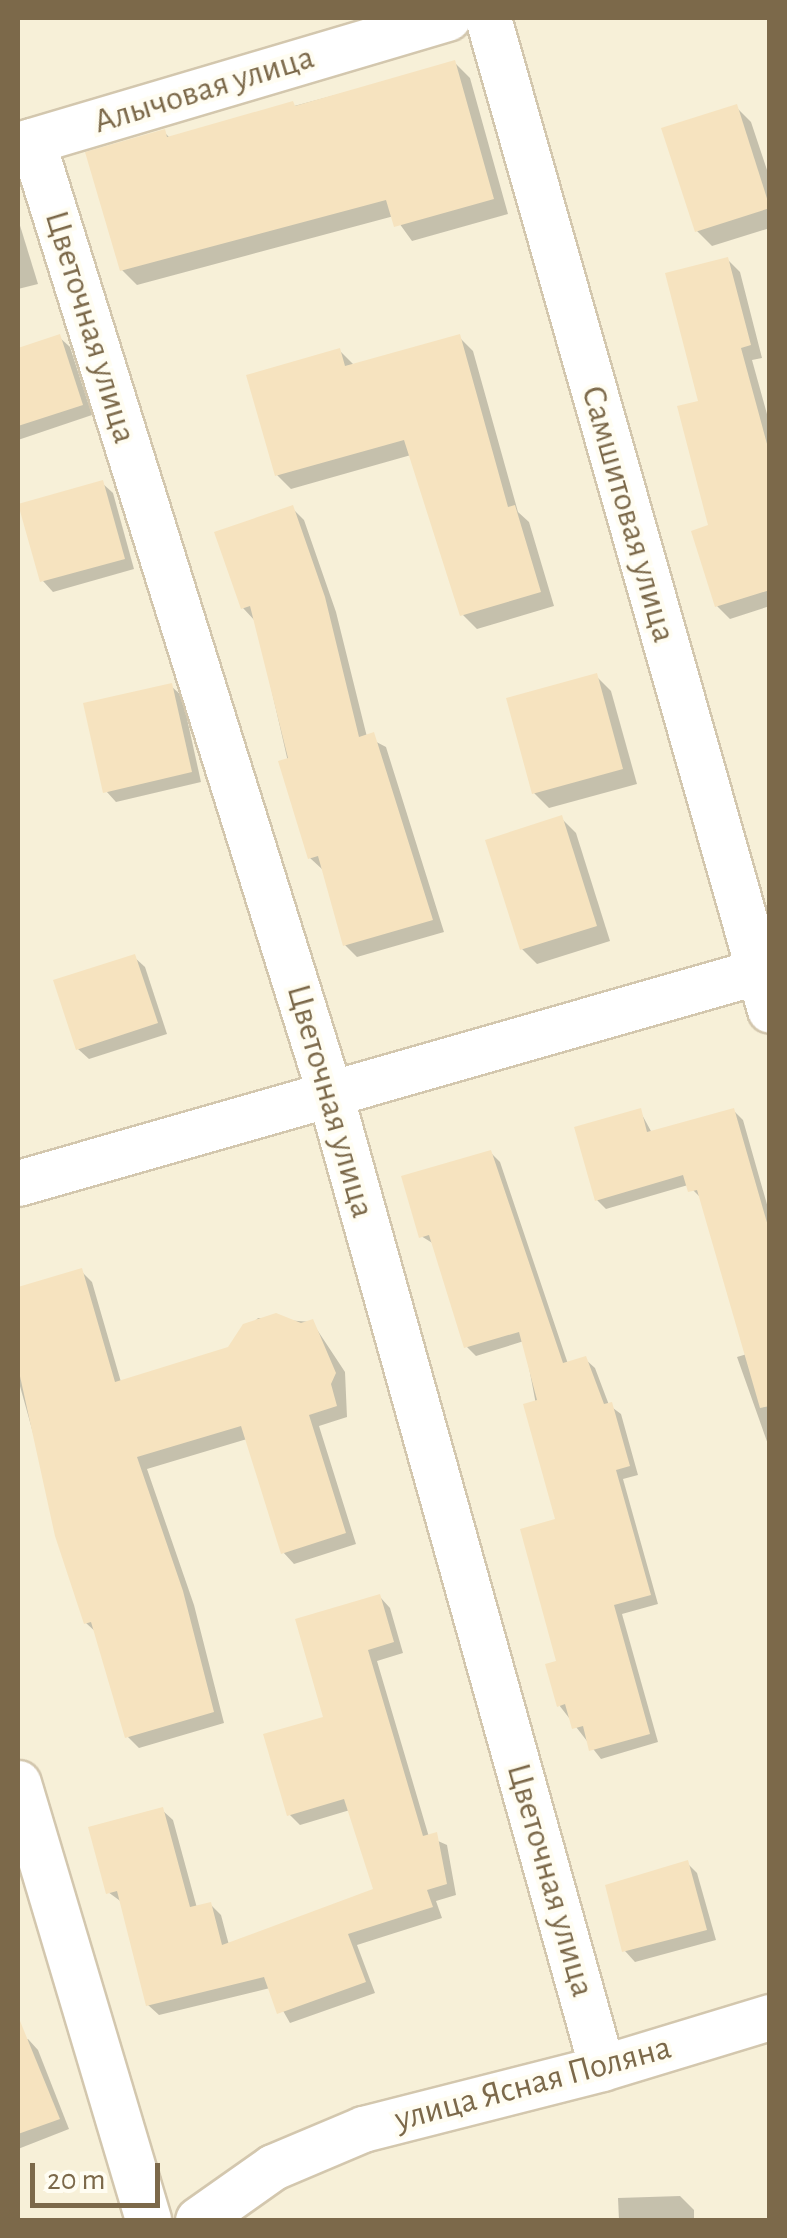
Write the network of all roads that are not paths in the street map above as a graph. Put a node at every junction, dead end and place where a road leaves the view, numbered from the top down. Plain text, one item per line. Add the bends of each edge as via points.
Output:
1 (448, 18) edge
2 (488, 18) edge
3 (25, 143) edge
4 (766, 983) edge
5 (329, 1091) junction
6 (18, 1182) edge
7 (18, 1783) edge
8 (770, 2017) edge
9 (602, 2068) junction
10 (148, 2220) edge
11 (198, 2220) edge

1 - 3 street, Алычовая улица
2 - 4 street, Самшитовая улица
3 - 5 street, Цветочная улица
4 - 5 street
5 - 6 street
5 - 9 street, Цветочная улица
7 - 10 street
8 - 9 street, улица Ясная Поляна
9 - 11 street, улица Ясная Поляна via 363,2129 273,2167

